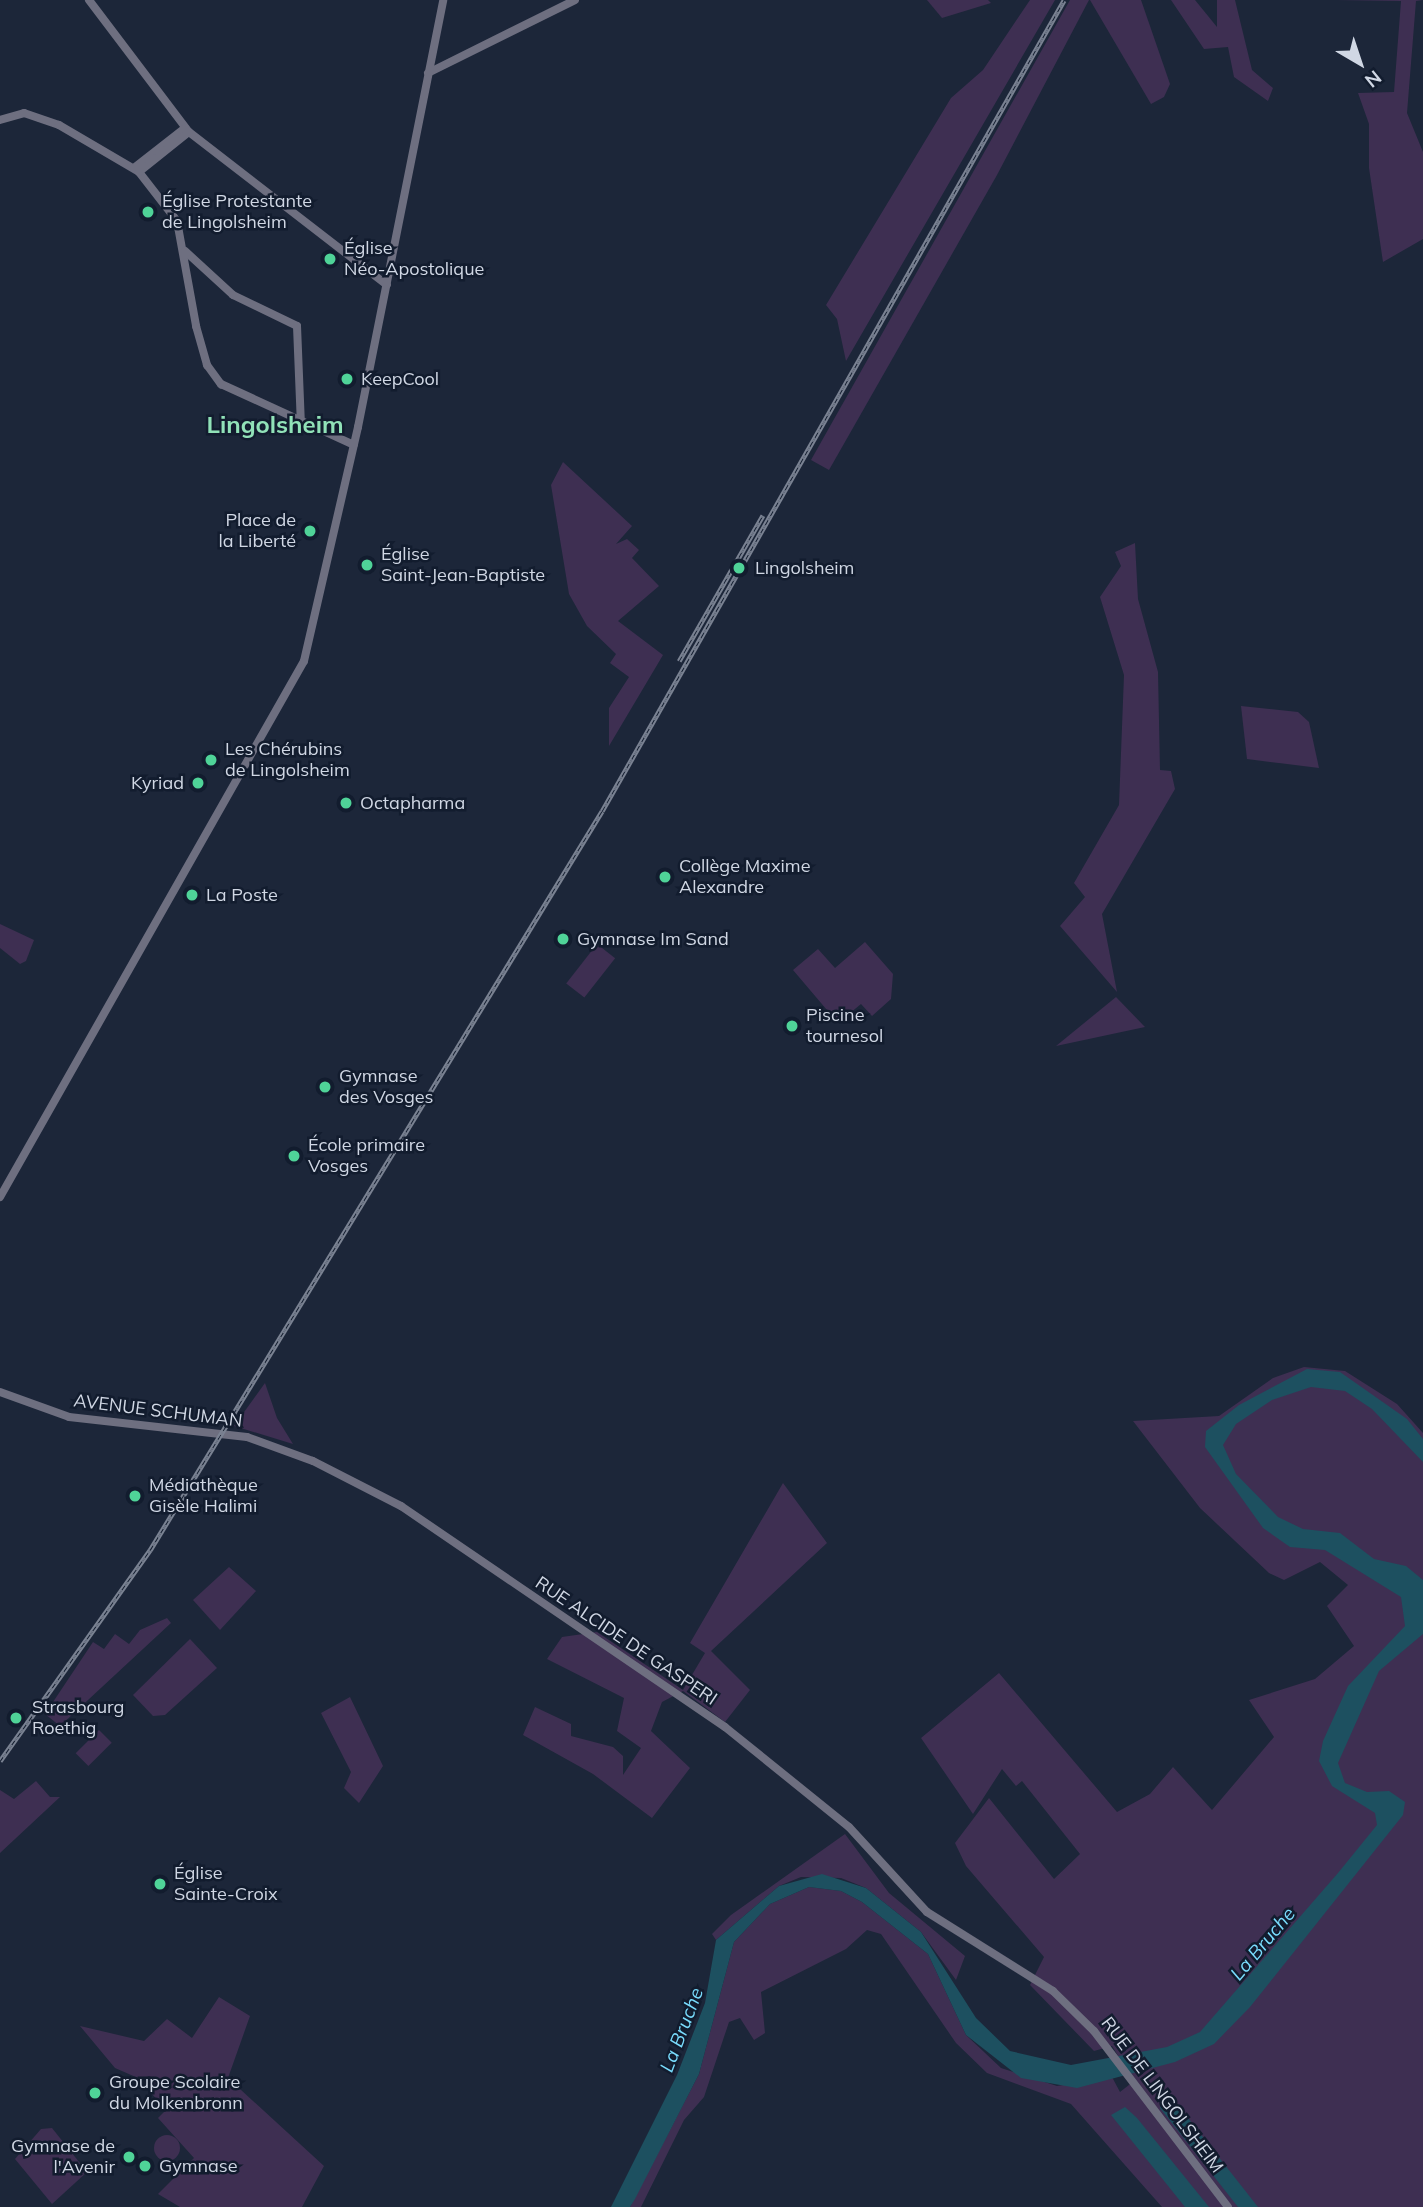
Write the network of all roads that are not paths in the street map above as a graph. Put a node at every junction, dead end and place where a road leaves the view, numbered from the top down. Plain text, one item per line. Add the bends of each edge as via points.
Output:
1 (89, 0) edge
2 (443, 0) edge
3 (575, 0) edge
4 (427, 78) junction
5 (0, 120) edge
6 (187, 130) junction
7 (136, 170) junction
8 (185, 251) junction
9 (387, 285) junction
10 (301, 424) junction
11 (354, 445) junction
12 (0, 1197) edge
13 (0, 1392) edge
14 (385, 1496) joint
15 (842, 1821) joint
16 (1228, 2207) edge

1 - 6 main road
2 - 4 main road
3 - 4 main road
4 - 9 main road
5 - 7 main road via 24,113 60,125
6 - 7 main road
6 - 9 main road
7 - 8 main road via 173,212
8 - 10 main road via 207,365 221,384
8 - 10 main road via 233,295 297,326
9 - 11 main road
10 - 11 main road
11 - 12 main road via 300,671
13 - 14 main road, AVENUE SCHUMAN via 64,1416 232,1434 313,1461
14 - 15 main road, RUE ALCIDE DE GASPERI via 716,1720
15 - 16 main road, RUE DE LINGOLSHEIM via 920,1906 1034,1976 1103,2042

